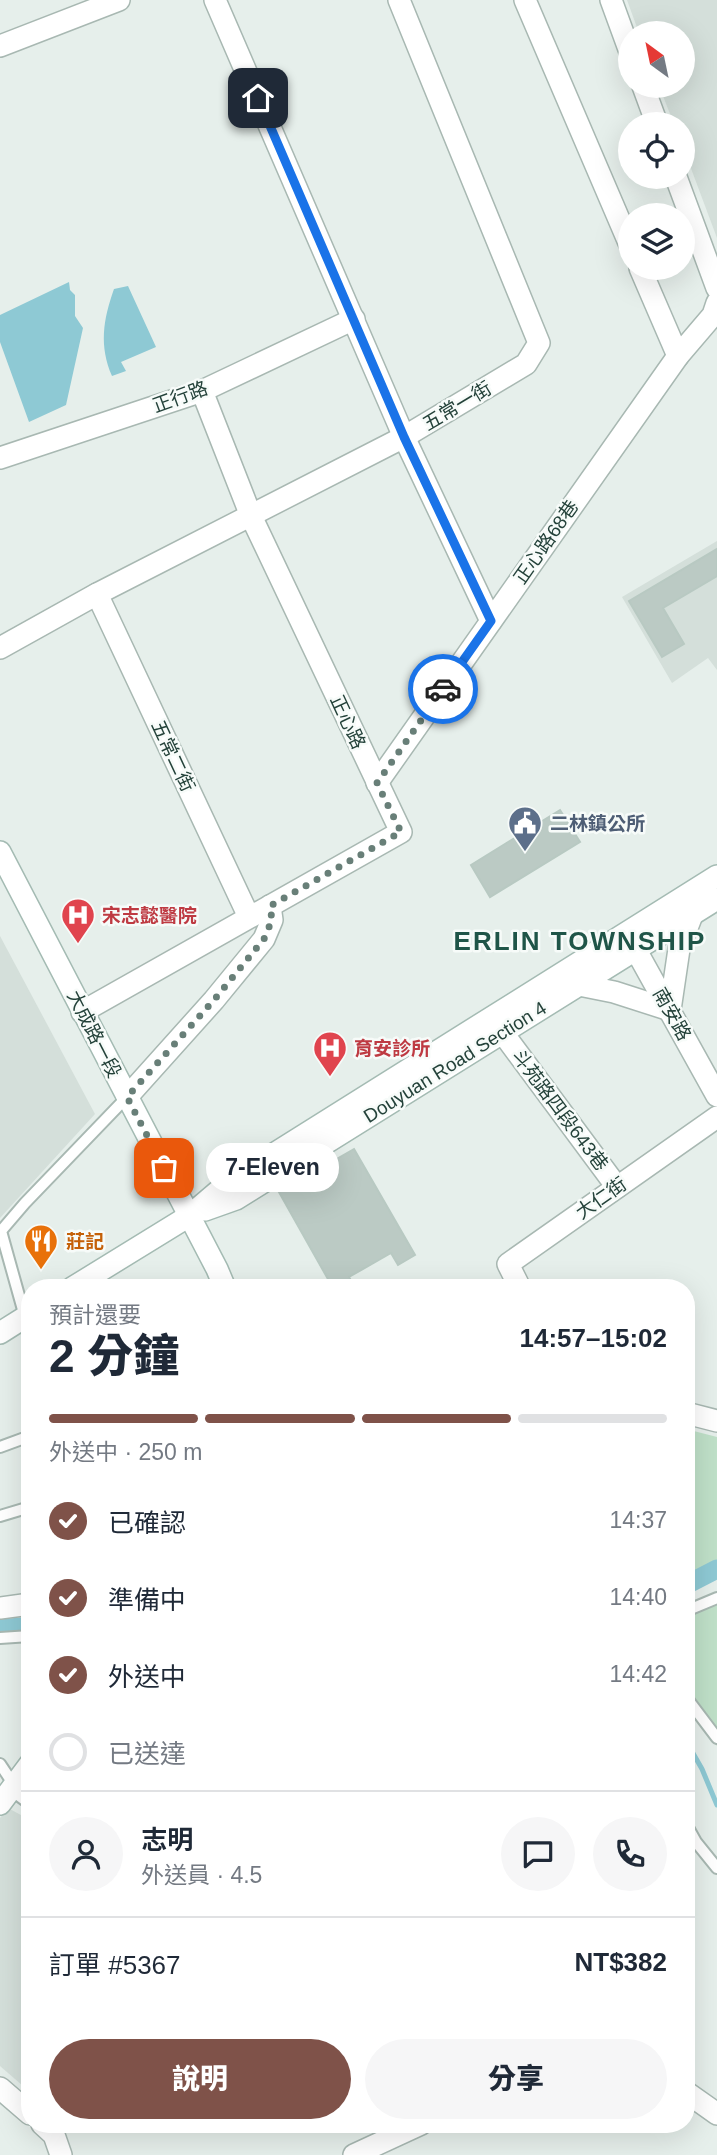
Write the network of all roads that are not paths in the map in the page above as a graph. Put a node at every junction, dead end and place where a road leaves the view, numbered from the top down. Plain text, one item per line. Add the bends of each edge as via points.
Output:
1 (119, 0) edge
2 (215, 0) edge
3 (399, 0) edge
4 (525, 0) edge
5 (611, 0) edge
6 (72, 10) edge
7 (619, 21) edge
8 (0, 46) edge
9 (680, 189) edge
10 (618, 217) edge
11 (645, 280) edge
12 (717, 288) edge
13 (717, 303) edge
14 (354, 319) junction
15 (678, 356) junction
16 (202, 391) junction
17 (404, 437) junction
18 (0, 458) edge
19 (251, 516) junction
20 (97, 594) junction
21 (491, 621) junction
22 (0, 648) edge
23 (377, 783) junction
24 (0, 852) edge
25 (717, 876) edge
26 (717, 900) edge
27 (270, 906) junction
28 (692, 915) junction
29 (249, 917) junction
30 (632, 941) junction
31 (579, 985) junction
32 (670, 1010) junction
33 (82, 1012) junction
34 (502, 1032) junction
35 (717, 1096) edge
36 (127, 1097) junction
37 (717, 1117) edge
38 (617, 1187) junction
39 (190, 1216) junction
40 (87, 1279) edge
41 (221, 1279) edge
42 (516, 1279) edge
43 (21, 1296) edge
44 (21, 1320) edge
45 (0, 1333) edge
46 (695, 1415) edge
47 (717, 1421) edge
48 (21, 1439) edge
49 (0, 1447) edge
50 (21, 1510) edge
51 (0, 1516) edge
52 (717, 1598) edge
53 (21, 1605) edge
54 (695, 1607) edge
55 (0, 1608) edge
56 (21, 1637) edge
57 (0, 1638) edge
58 (695, 1709) edge
59 (717, 1738) edge
60 (0, 1764) edge
61 (21, 1776) edge
62 (8, 1793) edge
63 (695, 1840) edge
64 (717, 1868) edge
65 (0, 2088) edge
66 (695, 2098) edge
67 (21, 2106) edge
68 (717, 2114) edge
69 (53, 2133) edge
70 (402, 2133) edge
71 (61, 2155) edge
72 (354, 2155) edge

1 - 6 street
2 - 14 street
3 - 17 street, 五常一街 via 539,344 526,364
4 - 10 street
5 - 7 street
6 - 8 street
9 - 12 street
11 - 15 street
13 - 15 street, 正心路68巷 via 713,315
14 - 16 street, 正行路
14 - 17 street
15 - 21 street, 正心路68巷
16 - 18 street, 正行路
16 - 19 street, 正心路
17 - 19 street, 五常一街
17 - 21 street
19 - 20 street, 五常一街
19 - 23 street, 正心路
20 - 22 street, 五常一街
20 - 29 street, 五常二街
21 - 23 street, 正心路68巷
23 - 27 street, 正心路 via 401,832
24 - 33 street, 大成路一段
25 - 30 street, Douyuan Road Section 4
26 - 28 street, Douyuan Road Section 4
27 - 29 street, 正心路
27 - 36 street via 272,920 264,939
28 - 30 street, Douyuan Road Section 4
28 - 32 street via 679,949
29 - 33 street, 正心路
30 - 31 street, Douyuan Road Section 4
30 - 32 street, 南安路
30 - 39 street, Douyuan Road Section 4 via 229,1182
31 - 32 street
31 - 34 street, Douyuan Road Section 4
32 - 35 street, 南安路
33 - 36 street, 大成路一段
34 - 38 street, 斗苑路四段643巷
34 - 39 street, Douyuan Road Section 4 via 236,1199
36 - 39 street, 大成路一段
36 - 43 lane via 1,1231
37 - 38 street, 大仁街
38 - 42 street, 大仁街 via 508,1264
39 - 40 street, Douyuan Road Section 4
39 - 41 street, 大成路一段
44 - 45 street
46 - 47 street
48 - 49 lane
50 - 51 lane
52 - 54 lane
53 - 55 street
56 - 57 lane
58 - 59 lane
60 - 62 lane
61 - 62 street
63 - 64 lane
65 - 67 street
66 - 68 street
69 - 71 street
70 - 72 street

